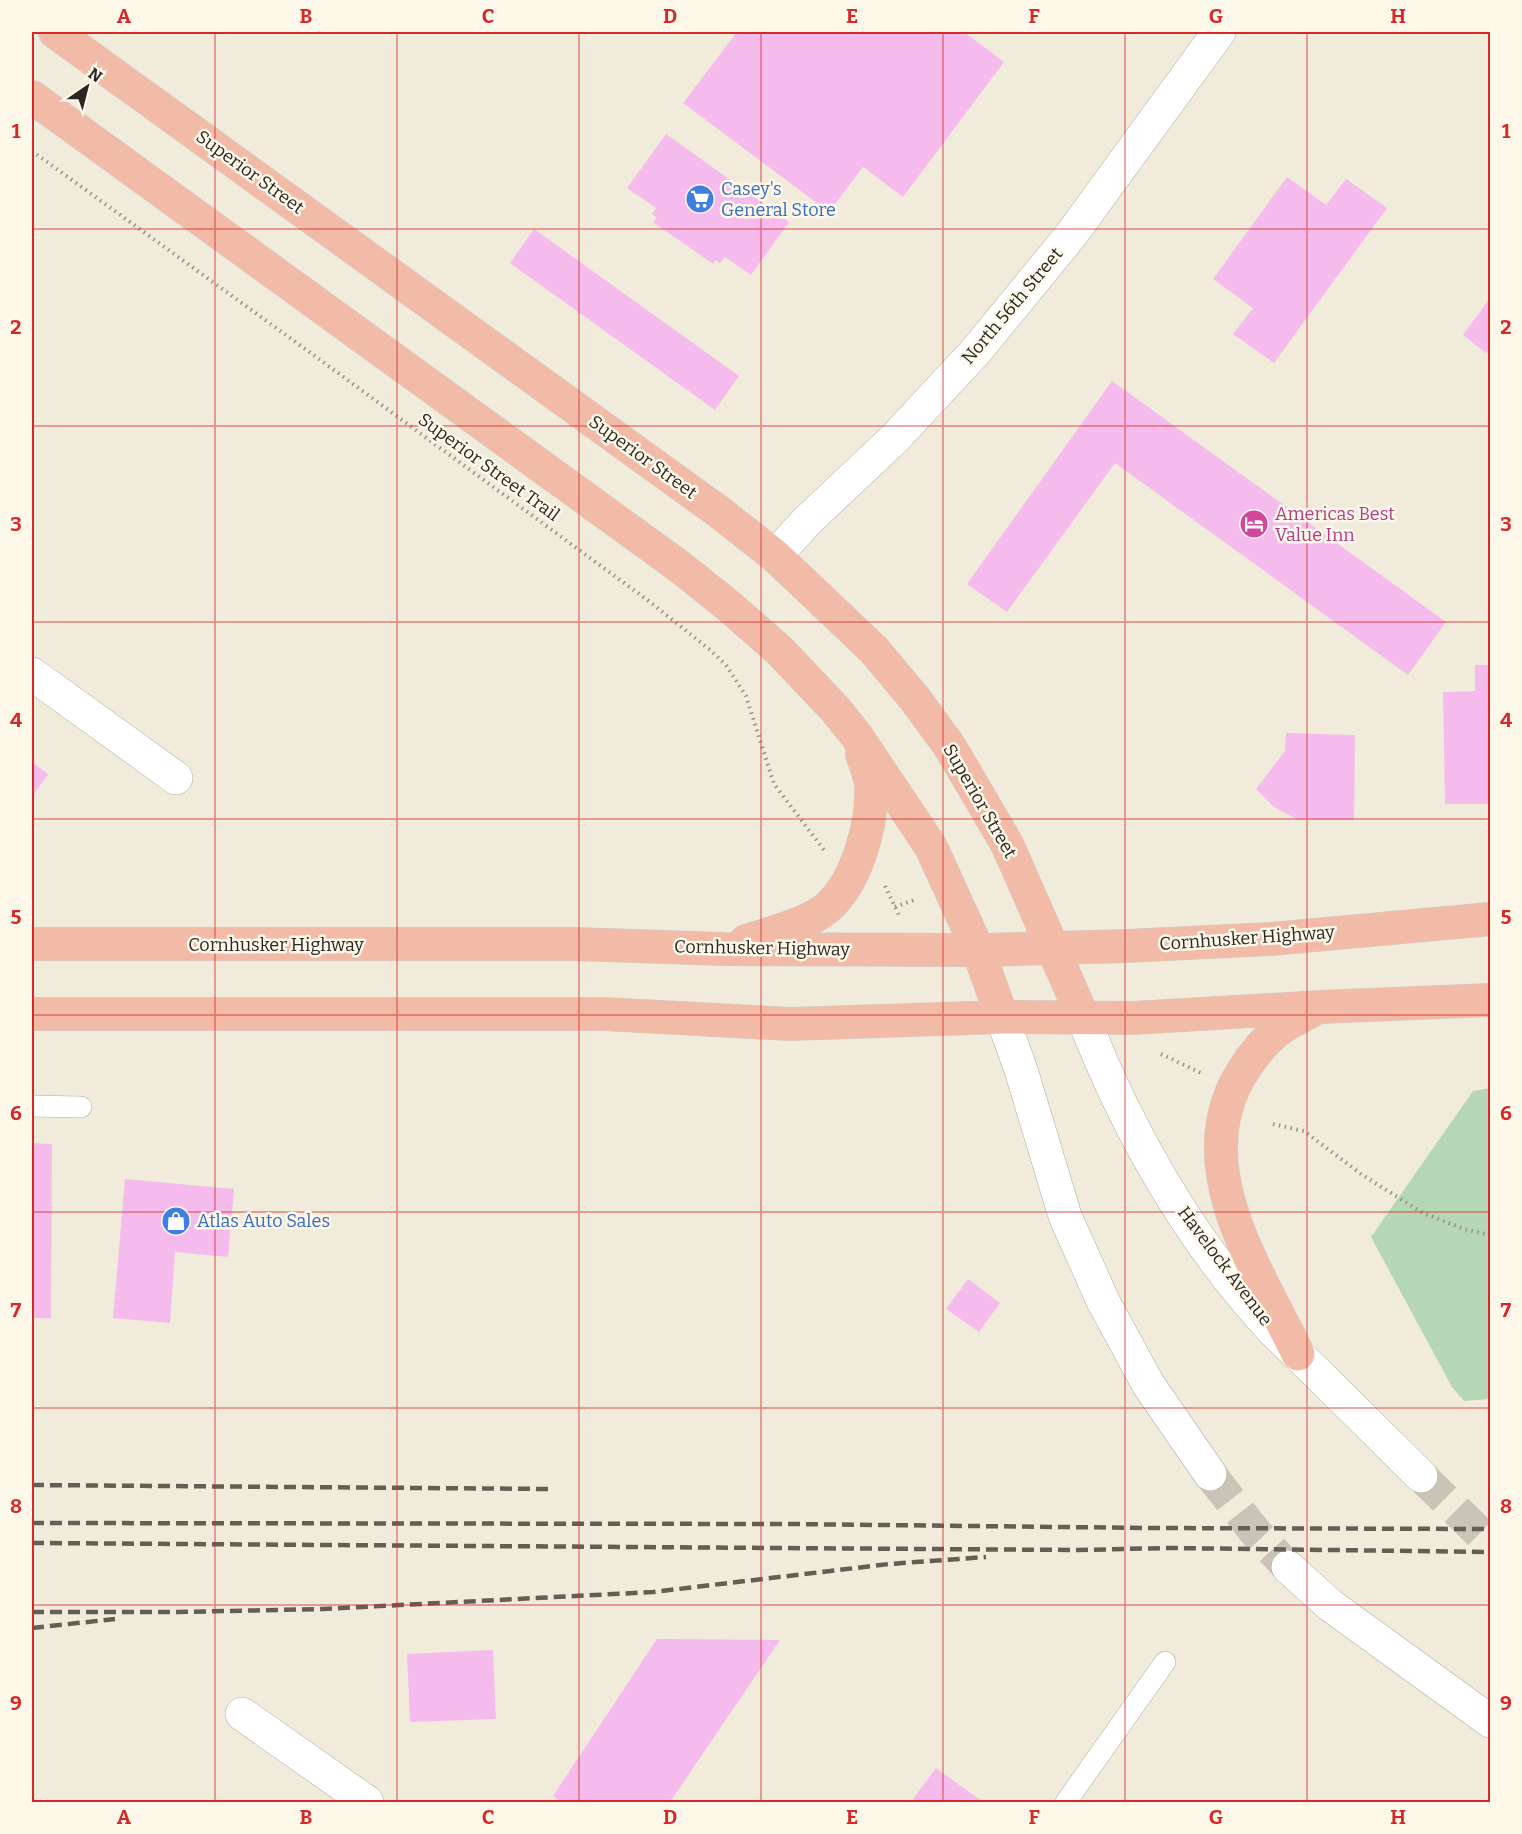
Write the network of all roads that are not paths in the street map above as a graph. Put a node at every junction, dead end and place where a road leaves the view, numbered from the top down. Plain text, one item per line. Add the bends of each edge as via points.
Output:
1 (55, 32) edge
2 (1220, 32) edge
3 (32, 97) edge
4 (775, 556) junction
5 (32, 674) edge
6 (856, 735) junction
7 (176, 778) dead end
8 (1491, 919) edge
9 (32, 944) edge
10 (723, 949) junction
11 (1054, 949) junction
12 (978, 950) junction
13 (1491, 1000) edge
14 (1320, 1006) junction
15 (32, 1014) edge
16 (1002, 1017) junction
17 (1083, 1017) junction
18 (32, 1106) edge
19 (81, 1107) dead end
20 (1298, 1354) junction
21 (1210, 1474) tunnel mouth
22 (1421, 1476) tunnel mouth
23 (1288, 1567) tunnel mouth
24 (1165, 1662) dead end
25 (242, 1714) dead end
26 (1491, 1721) edge
27 (367, 1803) edge
28 (1066, 1803) edge

1 - 4 main road, Superior Street
2 - 4 main road, North 56th Street via 1071,235 976,351 895,438
3 - 6 main road via 680,567 780,651
4 - 11 main road, Superior Street via 874,650 950,747 1007,844
5 - 7 main road
6 - 10 main road via 871,784 866,832 868,874 810,918
6 - 12 main road via 931,847
8 - 11 main road, Cornhusker Highway via 1271,939
9 - 10 main road, Cornhusker Highway via 575,944
10 - 12 main road, Cornhusker Highway
11 - 12 main road, Cornhusker Highway
11 - 17 main road, Superior Street
12 - 16 main road
13 - 14 main road
14 - 17 main road via 1133,1018
14 - 20 main road via 1281,1029 1260,1048 1229,1096 1221,1125 1220,1155 1235,1221 1256,1274
15 - 16 main road via 604,1014 790,1024
16 - 17 main road
16 - 21 main road via 1065,1216 1103,1301 1148,1384
17 - 20 main road, Havelock Avenue via 1148,1156 1178,1204 1223,1270
18 - 19 lane
20 - 22 main road, Havelock Avenue
23 - 26 main road via 1330,1605
24 - 28 lane
25 - 27 main road

